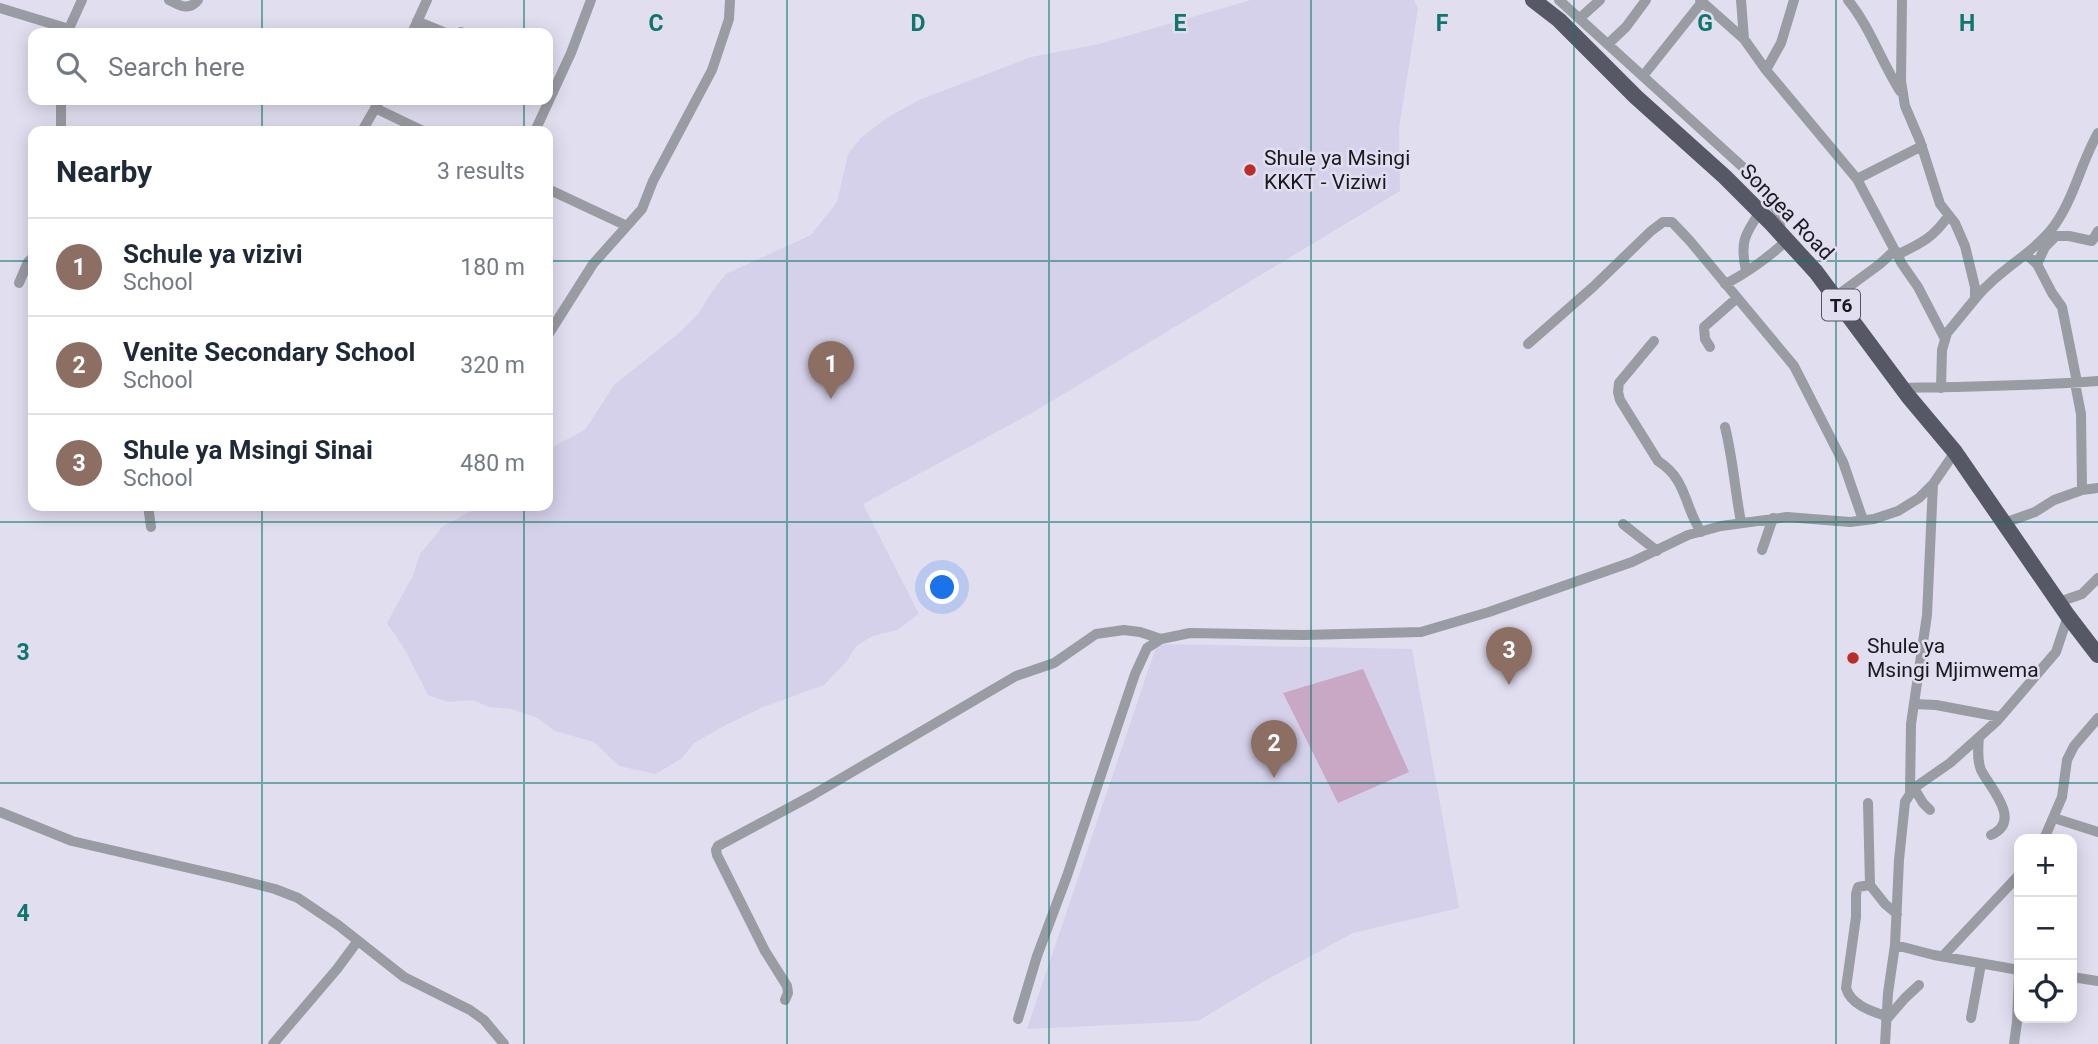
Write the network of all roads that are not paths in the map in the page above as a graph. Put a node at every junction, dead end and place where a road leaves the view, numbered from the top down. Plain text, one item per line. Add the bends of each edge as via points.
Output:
1 (82, 0) edge
2 (169, 0) edge
3 (198, 0) edge
4 (427, 0) edge
5 (591, 0) edge
6 (730, 0) edge
7 (1532, 0) edge
8 (1559, 0) edge
9 (1600, 0) edge
10 (1646, 0) edge
11 (1741, 0) edge
12 (1794, 0) edge
13 (1848, 0) edge
14 (1902, 0) edge
15 (1701, 1) edge
16 (0, 8) edge
17 (1580, 18) junction
18 (417, 21) junction
19 (59, 28) edge
20 (69, 28) edge
21 (414, 28) edge
22 (434, 28) edge
23 (1744, 39) junction
24 (1608, 44) junction
25 (1766, 70) junction
26 (1643, 76) junction
27 (553, 93) edge
28 (1904, 97) junction
29 (61, 105) edge
30 (376, 105) edge
31 (379, 105) edge
32 (547, 105) edge
33 (61, 126) edge
34 (365, 126) edge
35 (414, 126) edge
36 (537, 126) edge
37 (2098, 133) edge
38 (1922, 146) junction
39 (1857, 179) junction
40 (553, 191) edge
41 (1760, 212) junction
42 (1949, 215) junction
43 (627, 226) junction
44 (2098, 230) edge
45 (1784, 237) junction
46 (1896, 253) junction
47 (2026, 254) junction
48 (28, 262) edge
49 (2037, 264) junction
50 (1746, 271) junction
51 (19, 284) dead end
52 (1725, 284) junction
53 (1835, 297) junction
54 (1737, 298) junction
55 (1975, 299) junction
56 (553, 327) edge
57 (1945, 339) junction
58 (1654, 341) dead end
59 (1528, 344) dead end
60 (1710, 347) dead end
61 (2098, 381) edge
62 (2076, 382) junction
63 (1902, 388) junction
64 (1941, 388) junction
65 (1725, 427) dead end
66 (1955, 452) junction
67 (1933, 484) junction
68 (2098, 488) edge
69 (2082, 490) junction
70 (149, 511) edge
71 (1773, 518) junction
72 (1863, 520) junction
73 (1741, 522) junction
74 (2004, 523) junction
75 (1623, 524) dead end
76 (151, 527) dead end
77 (1701, 532) junction
78 (1762, 550) dead end
79 (1657, 551) junction
80 (2098, 578) edge
81 (2059, 602) junction
82 (2068, 616) junction
83 (1161, 639) junction
84 (2096, 648) edge
85 (1914, 704) junction
86 (2000, 717) junction
87 (2098, 718) edge
88 (1979, 737) junction
89 (1912, 791) junction
90 (1868, 803) dead end
91 (1930, 810) dead end
92 (0, 813) edge
93 (2054, 818) junction
94 (2098, 832) edge
95 (2046, 834) edge
96 (1991, 835) dead end
97 (2014, 881) edge
98 (1870, 886) junction
99 (1897, 914) junction
100 (357, 942) junction
101 (1895, 945) junction
102 (1943, 957) junction
103 (1981, 964) junction
104 (2014, 969) edge
105 (2077, 978) edge
106 (2098, 981) edge
107 (1919, 985) dead end
108 (785, 1000) dead end
109 (1886, 1018) junction
110 (1971, 1018) dead end
111 (1017, 1019) dead end
112 (2017, 1023) edge
113 (273, 1044) edge
114 (504, 1044) edge
115 (1885, 1044) edge
116 (2014, 1044) edge

1 - 20 street
2 - 3 street via 186,7
4 - 18 street
5 - 27 street
6 - 43 street via 729,19 712,70 642,209
7 - 41 highway, Songea Road / T6 via 1559,20
8 - 17 street
9 - 17 street
10 - 24 street
11 - 23 street
12 - 25 street via 1782,43
13 - 28 street via 1861,15
14 - 28 street
15 - 23 street
15 - 26 street
16 - 19 street
17 - 24 street
18 - 21 street
18 - 22 street
23 - 25 street
24 - 26 street
25 - 39 street
26 - 45 street via 1757,180 1779,213
28 - 38 street
29 - 33 street
30 - 34 street
31 - 35 street
32 - 36 street
37 - 47 street via 2055,224
38 - 39 street
38 - 42 street via 1940,204
39 - 46 street
40 - 43 street
41 - 45 highway, Songea Road / T6
41 - 50 street via 1744,237
42 - 46 street via 1929,238
42 - 55 street via 1965,246
43 - 56 street via 593,264
44 - 49 street via 2092,241 2056,236
45 - 50 street via 1776,251
45 - 53 highway, Songea Road / T6
46 - 53 street
46 - 57 street
47 - 49 street
47 - 55 street via 2000,272
48 - 51 street
49 - 62 street via 2062,307
50 - 52 street
52 - 54 street
52 - 59 street via 1677,226 1663,222
53 - 63 highway, Songea Road / T6
54 - 60 street via 1704,327
54 - 72 street via 1799,376 1843,462
55 - 57 street
57 - 64 street
58 - 77 street via 1619,383 1618,392 1658,461 1677,478
61 - 62 street
62 - 64 street
62 - 69 street
63 - 64 street
63 - 66 highway, Songea Road / T6
65 - 73 street
66 - 67 street
66 - 74 highway, Songea Road / T6
67 - 72 street via 1898,512
67 - 85 street via 1927,615
68 - 69 street
69 - 74 street
70 - 76 street
71 - 72 street
71 - 73 street
71 - 78 street
73 - 77 street
74 - 81 highway, Songea Road / T6
75 - 79 street
77 - 79 street
79 - 83 street via 1421,632 1190,633
80 - 81 street via 2082,594
81 - 82 highway, Songea Road / T6
82 - 84 highway, Songea Road / T6
82 - 86 street via 2056,652
83 - 108 street via 1124,630 1096,634 1054,663 1016,676 718,846 717,855 787,986
83 - 111 street via 1147,648 1135,674
85 - 86 street
85 - 89 street
86 - 88 street
87 - 93 street via 2067,760
88 - 89 street
88 - 96 street via 1981,769 2001,800 2005,817 2000,831
89 - 91 street
89 - 99 street via 1905,802 1901,830
90 - 98 street
92 - 100 street via 72,841 275,889 317,910
93 - 94 street
93 - 95 street
97 - 102 street
98 - 99 street
98 - 109 street via 1858,887 1856,894 1846,988 1863,1007
99 - 101 street
100 - 113 street
100 - 114 street via 404,977 470,1010
101 - 102 street
101 - 109 street
102 - 103 street
103 - 104 street
103 - 110 street
105 - 106 street
107 - 109 street
109 - 115 street
112 - 116 street

